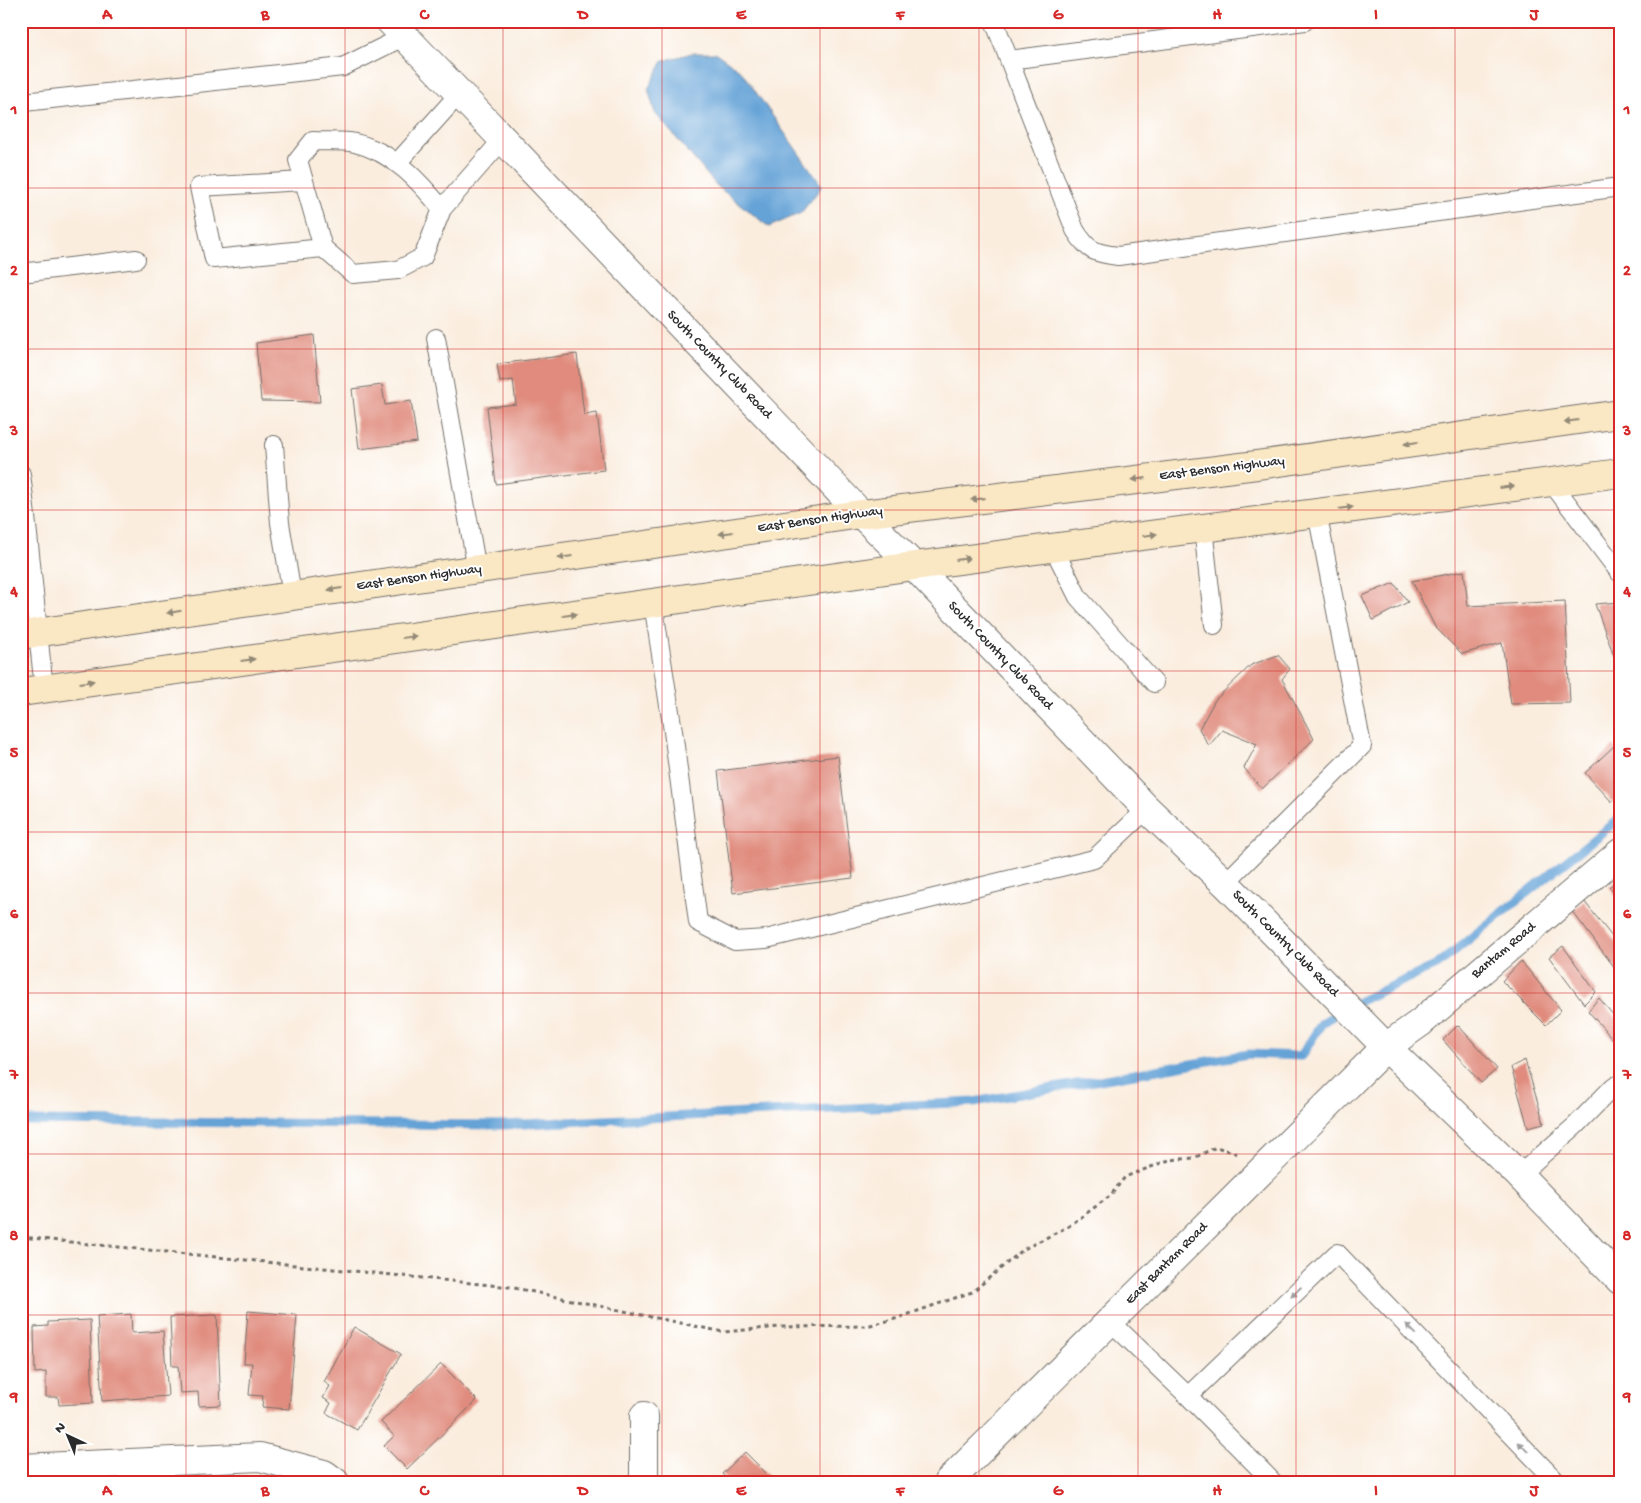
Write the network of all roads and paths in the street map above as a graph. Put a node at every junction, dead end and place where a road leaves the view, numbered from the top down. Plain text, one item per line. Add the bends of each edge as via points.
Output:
1 (994, 21) edge
2 (1304, 21) edge
3 (398, 29) edge
4 (1009, 60) junction
5 (459, 94) junction
6 (24, 102) dead end
7 (503, 139) junction
8 (397, 163) junction
9 (303, 181) junction
10 (1620, 187) edge
11 (442, 209) junction
12 (323, 248) junction
13 (136, 259) dead end
14 (21, 273) edge
15 (436, 338) dead end
16 (1620, 414) edge
17 (274, 445) dead end
18 (1620, 473) edge
19 (21, 474) edge
20 (1551, 482) junction
21 (1317, 512) junction
22 (861, 514) junction
23 (1203, 528) junction
24 (1053, 547) junction
25 (914, 566) junction
26 (477, 570) junction
27 (1620, 573) edge
28 (292, 595) junction
29 (653, 603) junction
30 (1214, 625) dead end
31 (29, 634) edge
32 (1154, 683) dead end
33 (33, 690) edge
34 (1147, 808) junction
35 (1620, 853) edge
36 (1225, 883) junction
37 (1386, 1047) junction
38 (1620, 1085) edge
39 (1261, 1171) junction
40 (1519, 1175) junction
41 (21, 1237) edge
42 (1620, 1280) edge
43 (1110, 1321) junction
44 (1188, 1396) junction
45 (644, 1416) dead end
46 (21, 1468) edge
47 (336, 1482) edge
48 (642, 1482) edge
49 (948, 1482) edge
50 (1273, 1482) edge
51 (1557, 1482) edge

1 - 4 lane
2 - 4 lane
3 - 5 street, South Country Club Road
3 - 6 lane via 343,67
4 - 10 lane via 1075,230 1090,249 1103,254 1118,256
5 - 7 street, South Country Club Road
5 - 8 lane
7 - 11 lane
7 - 22 street, South Country Club Road
8 - 9 lane via 376,150 354,143 313,141 298,160
8 - 11 lane via 419,181
9 - 12 lane
9 - 12 lane via 199,187 214,258
11 - 12 lane via 423,258 398,270 353,274
13 - 14 lane
15 - 26 lane
16 -> 22 main road, East Benson Highway via 1257,465
17 - 28 lane via 280,523
18 - 20 main road
19 - 31 lane via 32,556
21 -> 20 main road
20 - 27 lane
21 - 23 main road
21 - 36 lane via 1362,746
22 - 25 street, South Country Club Road
22 -> 26 main road, East Benson Highway
24 -> 23 main road
23 - 30 lane
25 -> 24 main road
24 - 32 lane via 1078,597
25 - 29 main road
25 - 34 street, South Country Club Road
26 -> 28 main road, East Benson Highway
28 -> 31 main road, East Benson Highway
33 -> 29 main road
29 - 34 lane via 698,922 736,941 766,939 1094,859
31 - 33 lane
34 - 36 street, South Country Club Road
35 - 37 street, Bantam Road via 1420,1023
36 - 37 street, South Country Club Road
37 - 39 street, East Bantam Road
37 - 40 street, South Country Club Road
38 - 40 lane via 1614,1086 1575,1126
39 - 41 path via 1233,1152 1216,1147 1194,1158 1169,1160 1125,1177 1110,1196 1069,1226 1024,1249 972,1292 866,1326 780,1327 723,1332 510,1287
39 - 43 street, East Bantam Road
40 - 42 street, South Country Club Road
43 - 44 lane
43 - 49 street, East Bantam Road
44 - 50 lane
51 -> 44 lane via 1338,1253
45 - 48 street
46 - 47 street via 260,1456 324,1474

